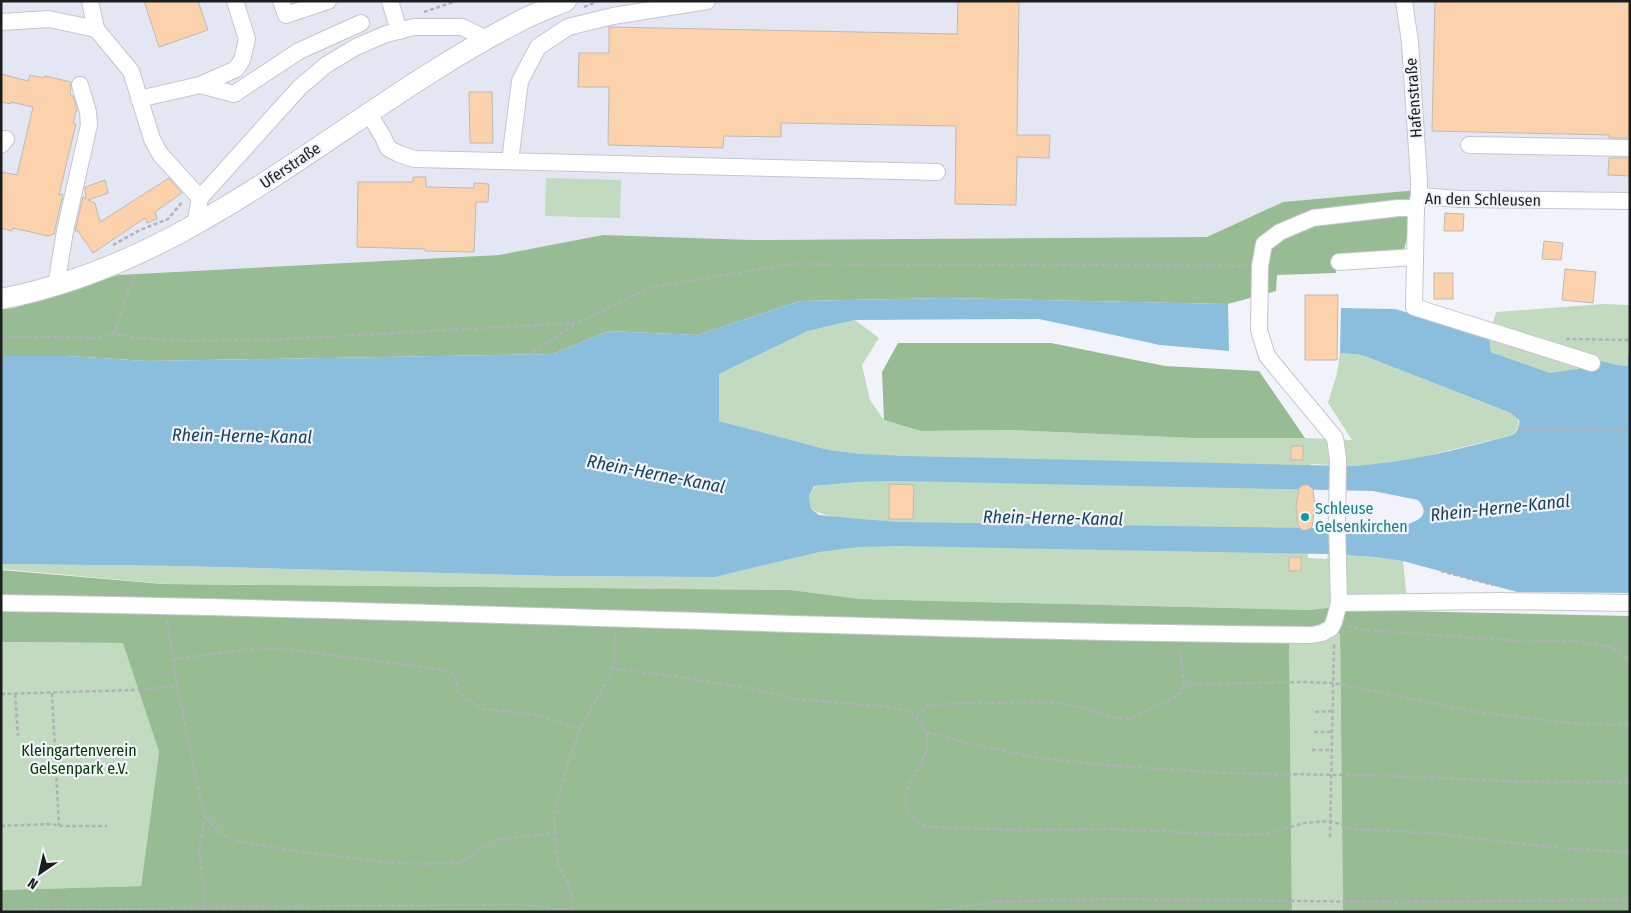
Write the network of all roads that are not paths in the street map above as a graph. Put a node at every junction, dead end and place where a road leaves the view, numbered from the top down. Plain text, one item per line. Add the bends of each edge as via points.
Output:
1 (90, 1) edge
2 (235, 1) edge
3 (281, 1) edge
4 (328, 1) edge
5 (390, 1) edge
6 (566, 1) edge
7 (707, 1) edge
8 (1404, 1) edge
9 (1, 22) edge
10 (361, 23) dead end
11 (96, 29) junction
12 (399, 31) junction
13 (486, 39) junction
14 (80, 85) dead end
15 (200, 85) junction
16 (139, 98) junction
17 (368, 112) junction
18 (1469, 145) dead end
19 (1630, 148) edge
20 (510, 161) junction
21 (937, 172) dead end
22 (200, 198) junction
23 (1630, 201) edge
24 (1417, 202) junction
25 (195, 225) junction
26 (1415, 256) junction
27 (1339, 262) dead end
28 (56, 286) junction
29 (1, 299) edge
30 (1592, 363) dead end
31 (1, 603) edge
32 (1339, 603) junction
33 (1630, 603) edge

1 - 11 street
2 - 15 street via 247,39 242,60 236,69
3 - 4 street via 286,15
5 - 12 street
6 - 13 main road, Uferstraße
7 - 20 street via 613,16 568,27 538,47 520,81
8 - 24 street, Hafenstraße via 1410,42 1419,180
9 - 11 street via 49,19
10 - 15 street via 299,51 234,94
11 - 16 street via 131,71
12 - 13 street via 414,27 462,27
12 - 22 street via 356,47 326,65 300,87
13 - 17 main road, Uferstraße
14 - 28 street via 89,125
15 - 16 street
16 - 22 street via 160,154
17 - 20 street via 388,148 399,154 415,159
17 - 25 main road, Uferstraße
18 - 19 street
20 - 21 street
22 - 25 street
23 - 24 street, An den Schleusen via 1459,199
24 - 26 street, Hafenstraße
24 - 32 street, An den Schleusen via 1398,208 1313,218 1280,232 1264,244 1260,266 1259,330 1267,356 1335,438
25 - 28 main road, Uferstraße via 140,254
26 - 27 street
26 - 30 street, Hafenstraße via 1414,307
28 - 29 main road, Uferstraße
31 - 32 street, An den Schleusen via 1311,635 1322,633 1332,625
32 - 33 street

